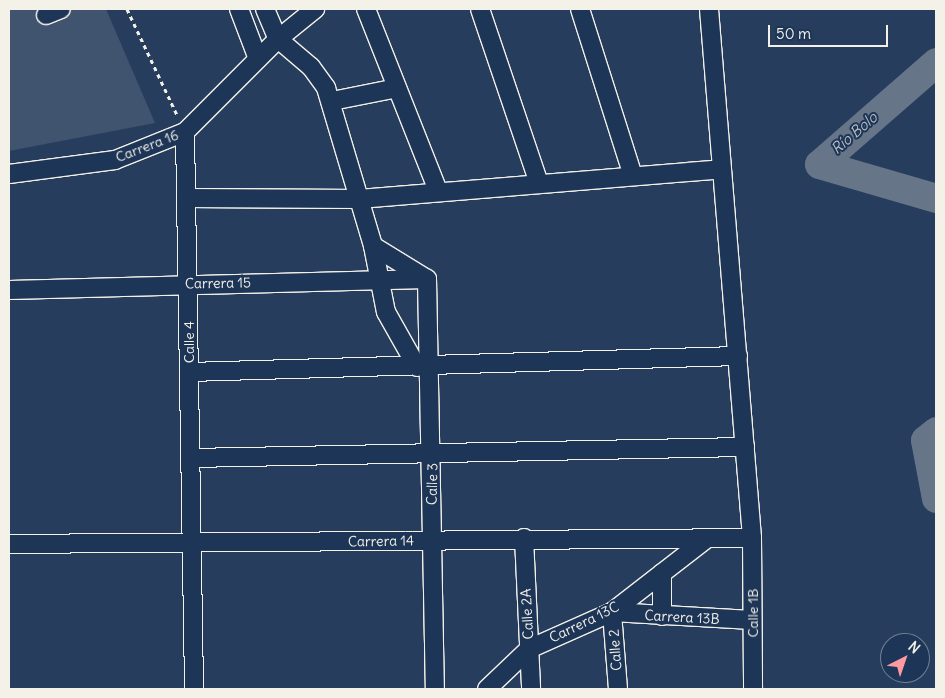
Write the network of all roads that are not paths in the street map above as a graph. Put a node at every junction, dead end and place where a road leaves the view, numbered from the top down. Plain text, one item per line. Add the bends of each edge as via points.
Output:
1 (238, 9) edge
2 (265, 9) edge
3 (315, 9) edge
4 (366, 9) edge
5 (480, 9) edge
6 (580, 9) edge
7 (709, 9) edge
8 (278, 39) junction
9 (258, 59) junction
10 (397, 88) junction
11 (332, 101) junction
12 (185, 132) junction
13 (722, 169) junction
14 (9, 174) edge
15 (633, 176) junction
16 (539, 183) junction
17 (438, 191) junction
18 (186, 198) junction
19 (359, 199) junction
20 (373, 246) junction
21 (427, 279) junction
22 (380, 280) junction
23 (189, 284) junction
24 (9, 290) edge
25 (738, 356) junction
26 (424, 367) junction
27 (190, 372) junction
28 (745, 447) junction
29 (432, 454) junction
30 (191, 458) junction
31 (524, 538) junction
32 (752, 538) junction
33 (706, 539) junction
34 (432, 540) junction
35 (9, 544) edge
36 (194, 544) junction
37 (662, 572) junction
38 (612, 612) junction
39 (662, 616) junction
40 (752, 620) junction
41 (529, 649) junction
42 (194, 689) edge
43 (435, 689) edge
44 (487, 689) edge
45 (531, 689) edge
46 (618, 689) edge
47 (753, 689) edge

1 - 9 street
2 - 8 street
3 - 8 street, Carrera 16
4 - 10 street
5 - 16 street
6 - 15 street
7 - 13 street, Calle 1B
8 - 9 street, Carrera 16
8 - 11 street via 320,76
9 - 12 street, Carrera 16
10 - 11 street
10 - 17 street
11 - 19 street
12 - 14 street, Carrera 16 via 115,160
12 - 18 street, Calle 4
13 - 15 street
13 - 25 street, Calle 1B
15 - 16 street
16 - 17 street
17 - 19 street
18 - 19 street
18 - 23 street, Calle 4
19 - 20 street
20 - 21 street
20 - 22 street
21 - 22 street, Carrera 15
21 - 26 street, Calle 3
22 - 23 street, Carrera 15
22 - 26 street via 386,312
23 - 24 street, Carrera 15
23 - 27 street, Calle 4
25 - 26 street
25 - 28 street, Calle 1B
26 - 27 street
26 - 29 street, Calle 3
27 - 30 street, Calle 4
28 - 29 street
28 - 32 street, Calle 1B
29 - 30 street
29 - 34 street, Calle 3
30 - 36 street, Calle 4
31 - 33 street, Carrera 14
31 - 34 street, Carrera 14
31 - 41 street, Calle 2A
32 - 33 street, Carrera 14
32 - 40 street, Calle 1B
33 - 37 street, Carrera 13C
34 - 36 street, Carrera 14
34 - 43 street, Calle 3
35 - 36 street, Carrera 14
36 - 42 street, Calle 4
37 - 38 street, Carrera 13C
37 - 39 street
38 - 39 street, Carrera 13B
38 - 41 street, Carrera 13C
38 - 46 street, Calle 2
39 - 40 street, Carrera 13B
40 - 47 street, Calle 1B
41 - 44 street, Carrera 13C
41 - 45 street, Calle 2A

